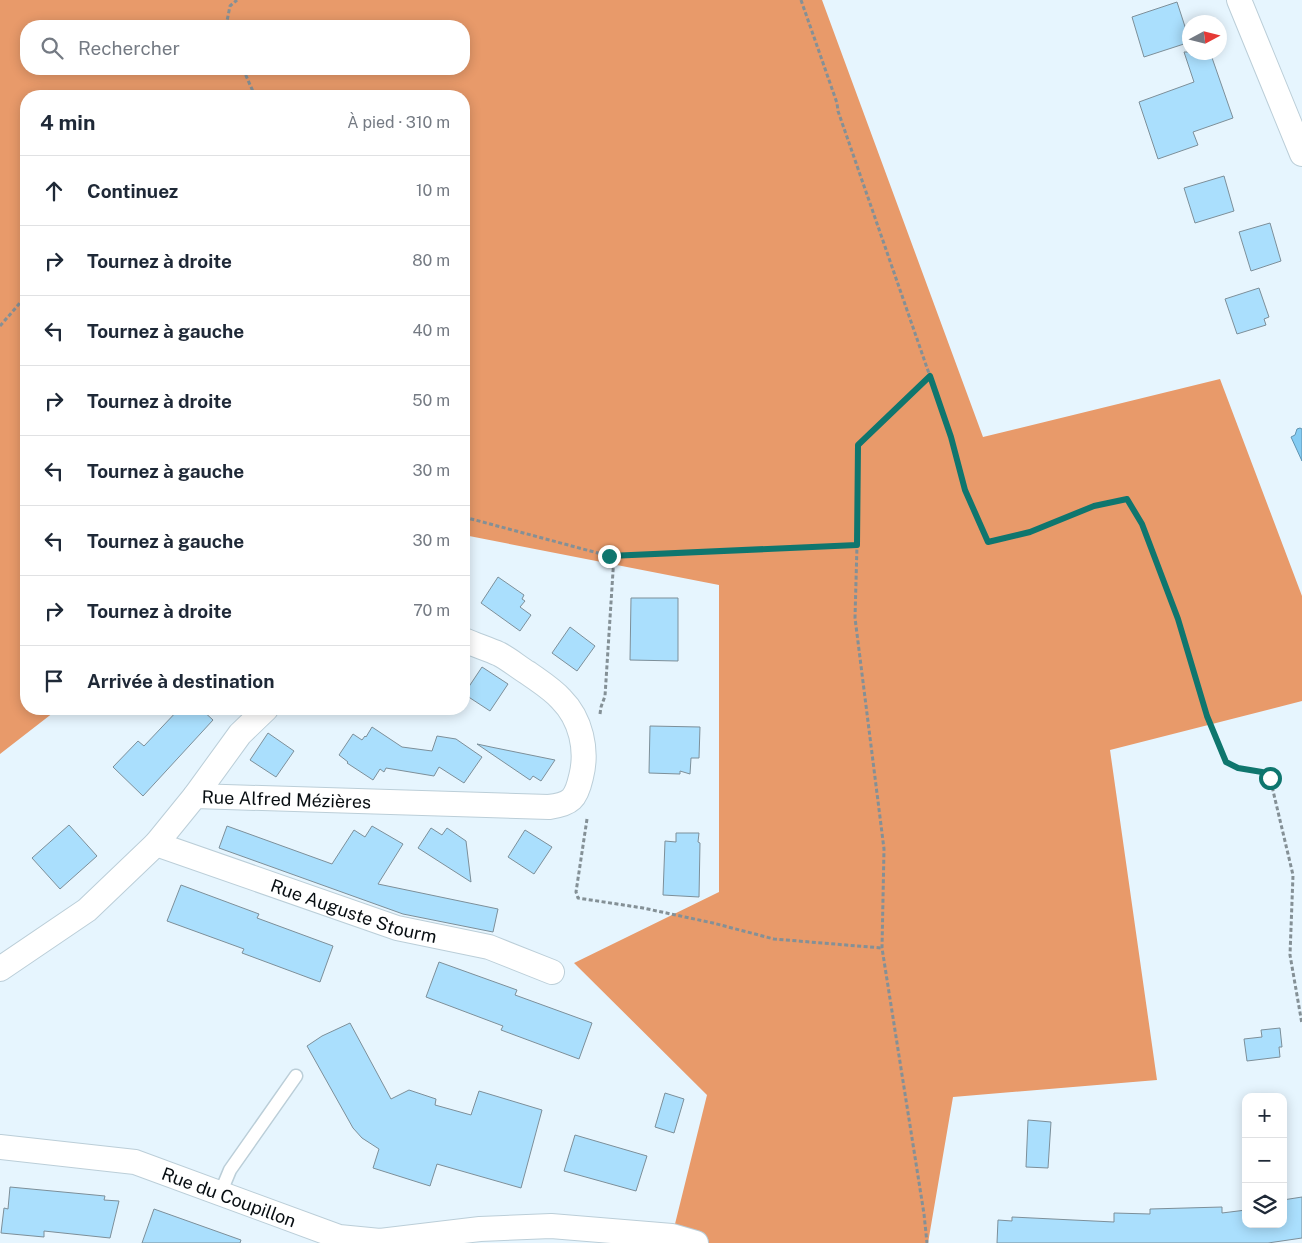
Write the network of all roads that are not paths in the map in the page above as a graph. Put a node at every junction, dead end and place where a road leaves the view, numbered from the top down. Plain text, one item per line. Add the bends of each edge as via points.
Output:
1 (1238, 0) edge
2 (1302, 154) edge
3 (470, 642) edge
4 (260, 715) edge
5 (196, 796) junction
6 (156, 844) junction
7 (0, 969) edge
8 (552, 972) dead end
9 (296, 1076) dead end
10 (0, 1147) edge
11 (220, 1194) junction
12 (337, 1240) edge
13 (696, 1243) edge

1 - 2 street
3 - 5 street, Rue Alfred Mézières via 500,654 546,686 562,699 573,716 582,738 584,760 575,796 564,805
4 - 5 street via 240,734
5 - 6 street, Rue Alfred Mézières
6 - 7 street, Rue Alfred Mézières via 87,910
6 - 8 street, Rue Auguste Stourm via 397,928 489,947
9 - 11 lane via 230,1170
10 - 11 street, Rue du Coupillon via 135,1162
11 - 12 street, Rue du Coupillon
12 - 13 street, Rue du Coupillon via 380,1240 480,1228 551,1226 672,1236

